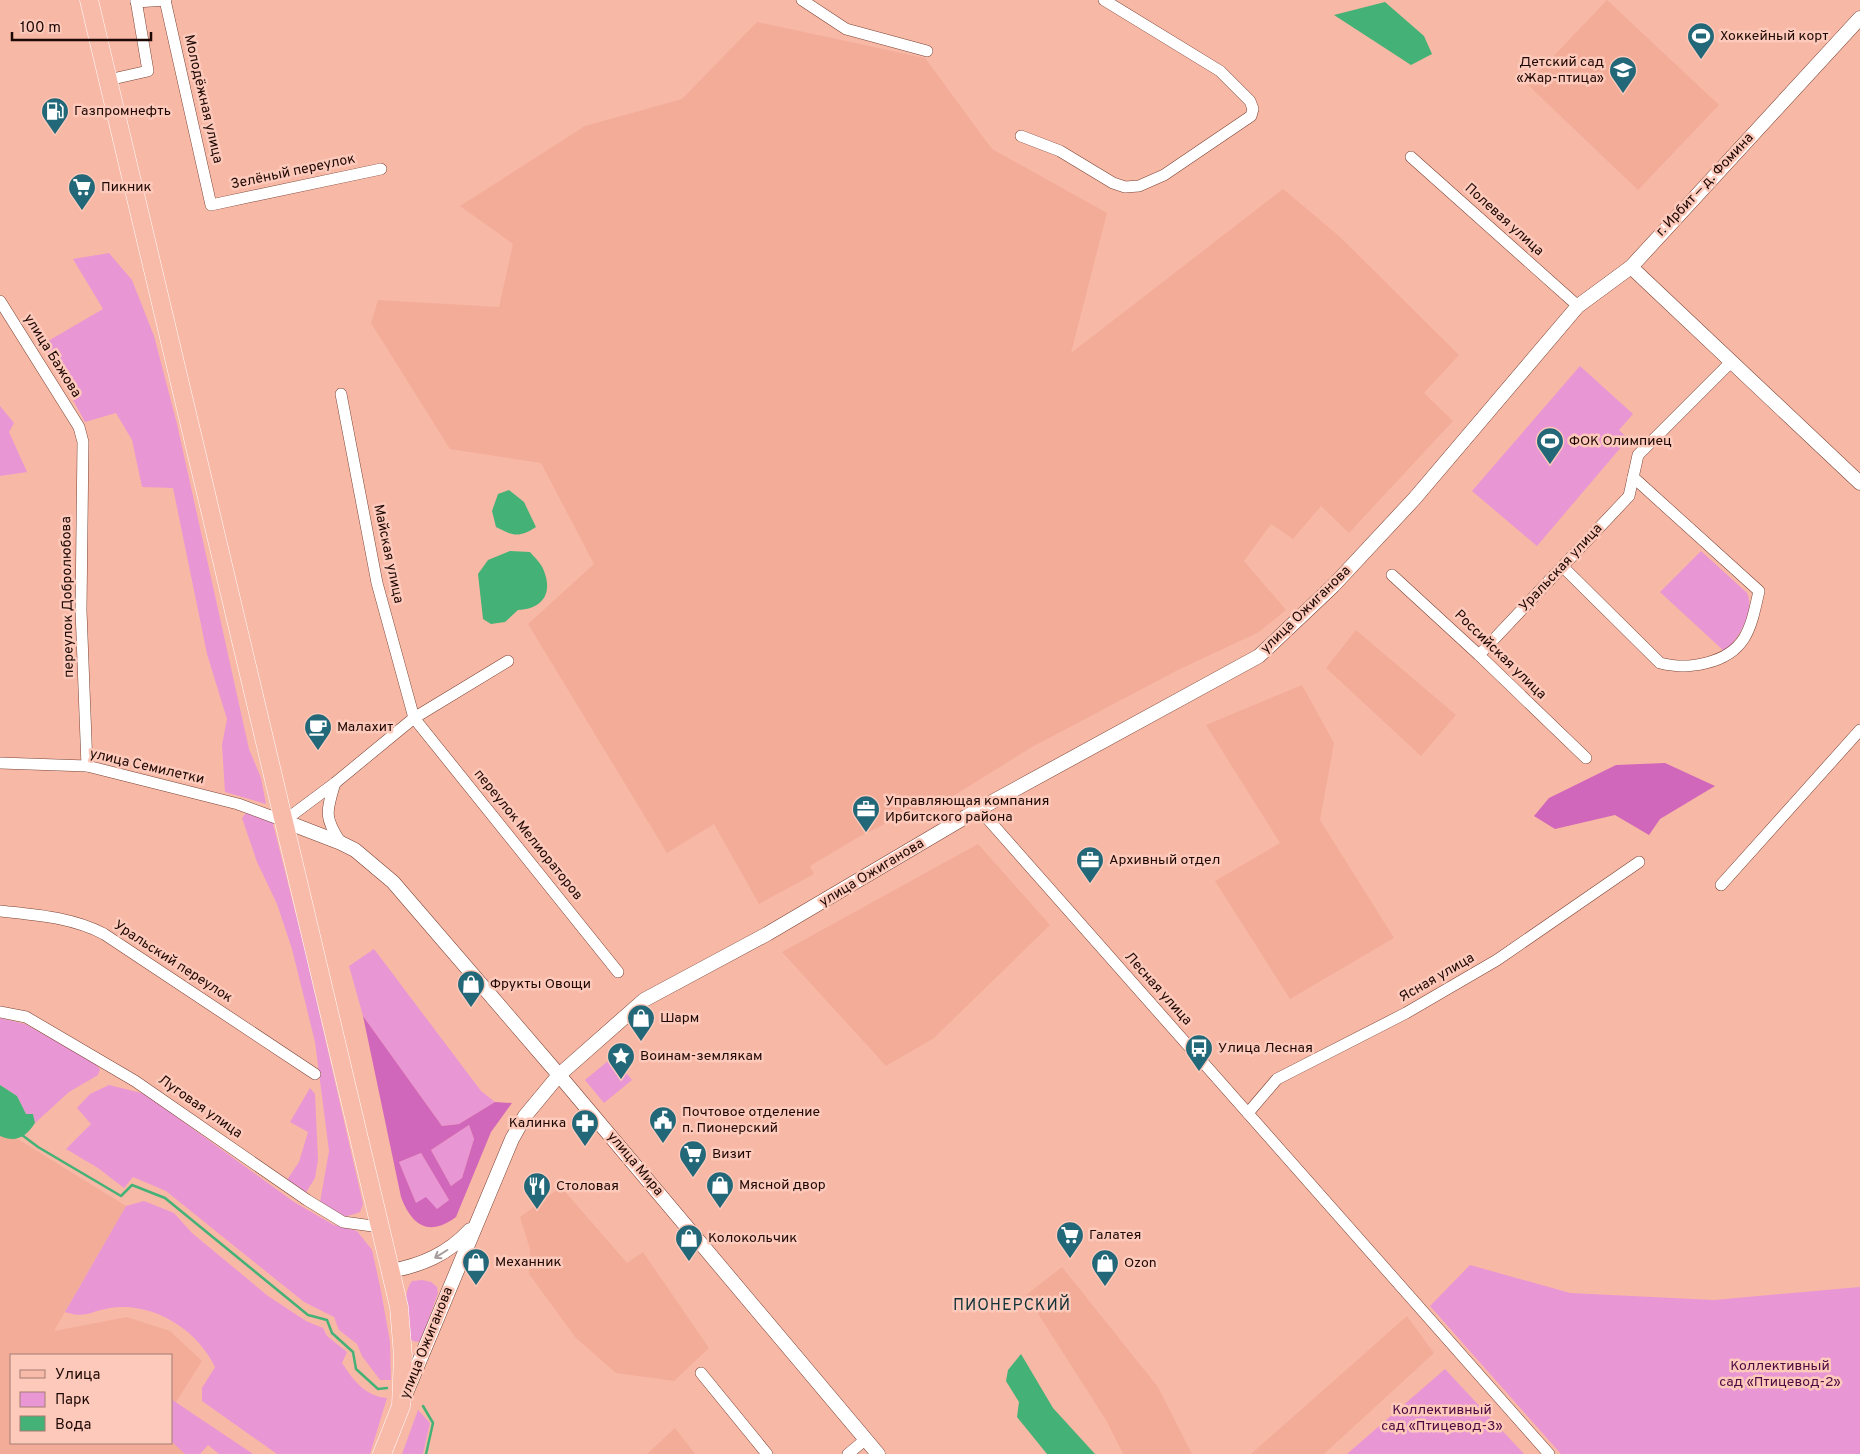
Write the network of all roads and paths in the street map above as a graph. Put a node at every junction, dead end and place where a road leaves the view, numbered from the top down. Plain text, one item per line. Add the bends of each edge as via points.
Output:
1 (89, 0) edge
2 (165, 0) edge
3 (802, 0) edge
4 (1104, 0) edge
5 (136, 1) edge
6 (1860, 18) edge
7 (927, 51) dead end
8 (108, 80) junction
9 (1021, 136) dead end
10 (1411, 157) dead end
11 (381, 169) dead end
12 (211, 205) joint
13 (1631, 266) junction
14 (0, 301) edge
15 (1578, 306) junction
16 (1731, 362) junction
17 (342, 394) dead end
18 (80, 427) joint
19 (1633, 476) junction
20 (1860, 484) edge
21 (1562, 567) junction
22 (1392, 575) dead end
23 (1479, 655) junction
24 (508, 661) dead end
25 (414, 718) junction
26 (1860, 730) edge
27 (1586, 758) dead end
28 (0, 763) edge
29 (87, 766) junction
30 (335, 783) junction
31 (979, 809) junction
32 (284, 821) junction
33 (342, 843) junction
34 (1639, 862) dead end
35 (1721, 885) dead end
36 (0, 911) edge
37 (618, 972) dead end
38 (0, 1012) edge
39 (315, 1074) dead end
40 (559, 1075) junction
41 (1248, 1113) junction
42 (477, 1222) junction
43 (380, 1227) junction
44 (390, 1271) junction
45 (701, 1372) dead end
46 (400, 1406) junction
47 (866, 1439) junction
48 (382, 1454) edge
49 (767, 1454) edge
50 (848, 1454) edge
51 (878, 1454) edge
52 (1549, 1454) edge

1 - 8 main road
2 - 5 street
2 - 12 street, Молодёжная улица
3 - 7 street via 846,29
4 - 9 street via 1209,62 1250,101 1251,116 1164,174 1139,186 1125,187 1113,183 1060,151
5 - 8 street via 148,71
6 - 13 street, г. Ирбит — д. Фомина
8 - 32 main road
10 - 15 street, Полевая улица
11 - 12 street, Зелёный переулок
13 - 15 street, улица Ожиганова
13 - 16 street
14 - 18 street, улица Бажова
15 - 31 street, улица Ожиганова via 1414,498 1333,586 1259,656
16 - 19 street, Уральская улица via 1638,456
16 - 20 street
17 - 25 street, Майская улица via 377,583
18 - 29 street, переулок Добролюбова via 83,442 81,610
19 - 21 street, Уральская улица via 1630,496
19 - 21 street via 1760,591 1753,622 1733,653 1716,660 1679,667 1660,663
21 - 23 street, Уральская улица
22 - 23 street, Российская улица
23 - 27 street, Российская улица
24 - 25 street
25 - 30 street
25 - 37 street, переулок Мелиораторов
26 - 35 street
28 - 29 street, улица Семилетки
29 - 32 street, улица Семилетки via 238,804
30 - 32 street
30 - 33 street via 327,810 329,824
31 - 40 street, улица Ожиганова via 767,934 644,1000
31 - 41 street, Лесная улица
32 - 33 street, улица Мира
32 - 43 main road
33 - 40 street, улица Мира via 369,860 393,882
34 - 41 street, Ясная улица via 1498,960 1277,1079
36 - 39 street, Уральский переулок via 54,917 91,928
38 - 43 street, Луговая улица via 26,1017 135,1081 343,1222
40 - 42 street, улица Ожиганова via 525,1116 512,1139
40 - 47 street, улица Мира
41 - 52 street, Лесная улица
42 -> 44 street via 460,1241 439,1256 415,1266
42 - 46 street, улица Ожиганова
43 - 44 main road
44 - 46 main road via 402,1331
45 - 49 street
46 - 48 main road
47 - 50 street
47 - 51 street, улица Мира

